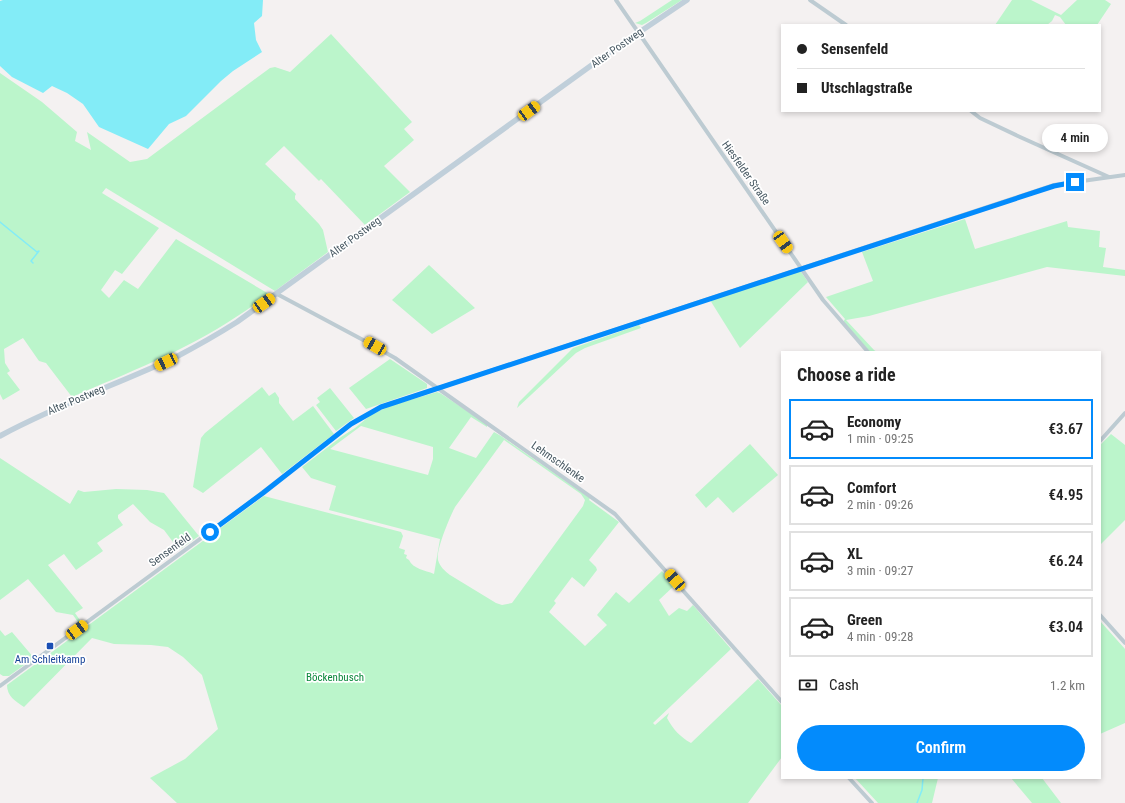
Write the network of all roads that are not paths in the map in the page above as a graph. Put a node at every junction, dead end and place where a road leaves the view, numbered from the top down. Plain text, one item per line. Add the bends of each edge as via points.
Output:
1 (616, 0) edge
2 (687, 0) edge
3 (810, 0) edge
4 (845, 24) edge
5 (638, 32) junction
6 (972, 112) edge
7 (1125, 175) edge
8 (1109, 177) junction
9 (801, 268) junction
10 (277, 294) junction
11 (867, 351) edge
12 (438, 388) junction
13 (1125, 414) edge
14 (0, 436) edge
15 (1101, 439) edge
16 (1101, 616) edge
17 (1125, 643) edge
18 (1, 684) edge
19 (781, 701) edge
20 (850, 779) edge
21 (872, 803) edge

1 - 5 street, Hiesfelder Straße
2 - 5 main road, Alter Postweg
3 - 4 street
5 - 9 street, Hiesfelder Straße
5 - 10 main road, Alter Postweg
6 - 8 street via 980,118
7 - 8 street, Sensenfeld
8 - 9 street, Sensenfeld via 1054,186
9 - 11 street, Hiesfelder Straße via 823,300
9 - 12 street, Sensenfeld
10 - 12 street, Lehmschlenke via 395,358
10 - 14 main road, Alter Postweg via 222,332 177,356
12 - 18 street, Sensenfeld via 381,407 356,421 245,506
12 - 19 street, Lehmschlenke via 615,514
13 - 15 street
16 - 17 street
20 - 21 street

